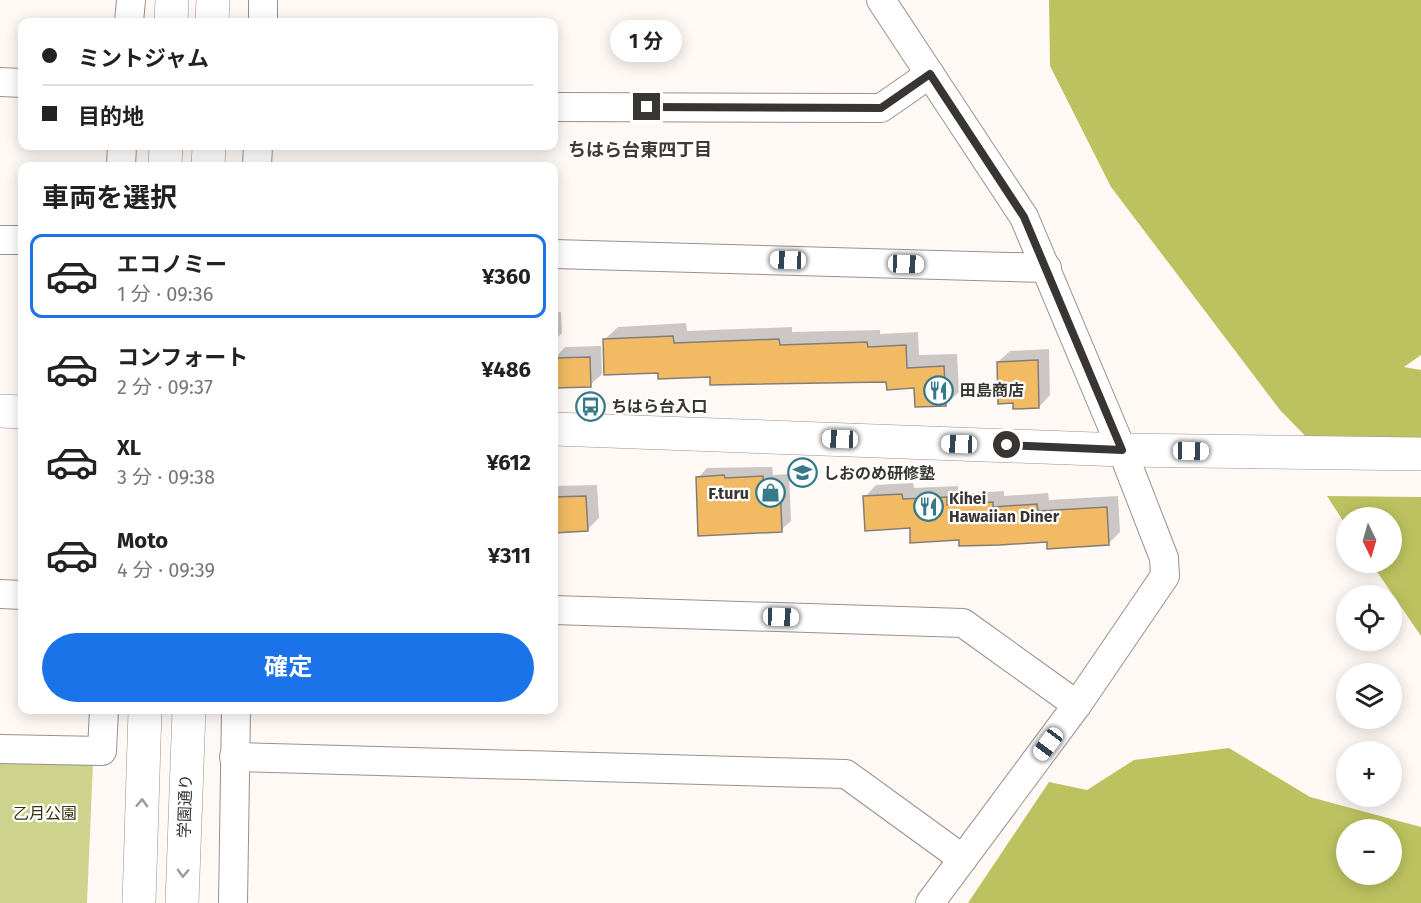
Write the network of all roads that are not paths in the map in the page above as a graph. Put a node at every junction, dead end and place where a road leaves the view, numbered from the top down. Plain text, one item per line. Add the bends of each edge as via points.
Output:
1 (131, 0) edge
2 (172, 0) edge
3 (213, 0) edge
4 (263, 0) edge
5 (881, 0) edge
6 (129, 18) edge
7 (171, 18) edge
8 (212, 18) edge
9 (263, 18) edge
10 (930, 74) junction
11 (0, 82) edge
12 (18, 83) edge
13 (558, 107) edge
14 (0, 240) edge
15 (18, 240) edge
16 (558, 254) edge
17 (1047, 268) junction
18 (0, 411) edge
19 (18, 412) edge
20 (558, 429) edge
21 (1122, 450) junction
22 (1421, 454) edge
23 (0, 594) edge
24 (18, 595) edge
25 (558, 610) edge
26 (1077, 705) junction
27 (104, 714) edge
28 (145, 714) edge
29 (189, 714) edge
30 (236, 714) edge
31 (0, 748) edge
32 (234, 757) junction
33 (963, 859) junction
34 (139, 903) edge
35 (182, 903) edge
36 (233, 903) edge
37 (930, 903) edge

1 - 6 street
2 - 7 street
3 - 8 street
4 - 9 street
5 - 10 street
10 - 13 street via 881,108
10 - 17 street via 1024,217
11 - 12 street
14 - 15 street
16 - 17 street
17 - 21 street
18 - 19 street
20 - 21 street
21 - 22 street
21 - 26 street via 1164,558 1165,576
23 - 24 street
25 - 26 street via 963,623
26 - 33 street
27 - 31 street via 102,751
34 -> 28 street
29 -> 35 street, 学園通り
30 - 32 street
32 - 33 street via 846,774
32 - 36 street
33 - 37 street

